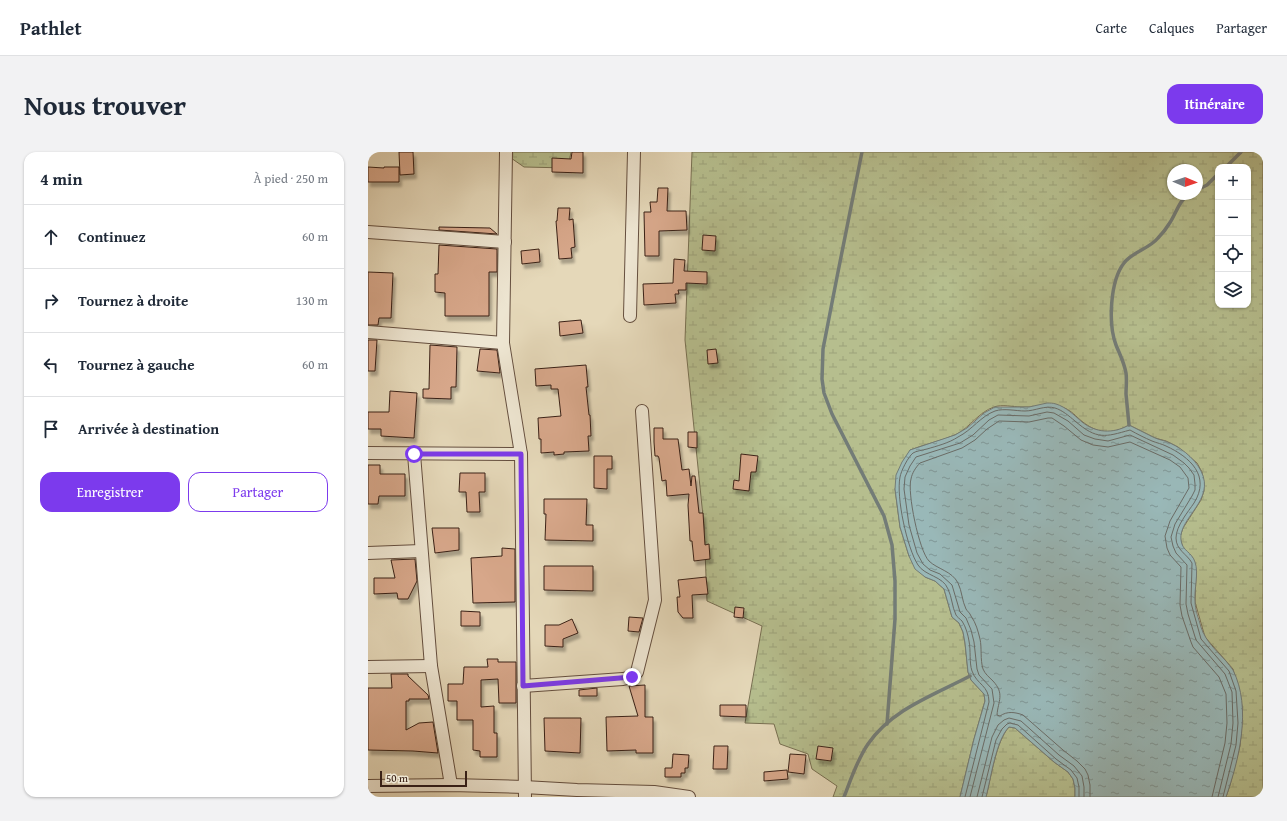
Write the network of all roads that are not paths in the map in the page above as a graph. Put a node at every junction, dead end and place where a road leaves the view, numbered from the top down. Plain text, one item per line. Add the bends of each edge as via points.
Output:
1 (506, 152) edge
2 (634, 152) edge
3 (368, 232) edge
4 (505, 242) junction
5 (630, 316) dead end
6 (368, 332) edge
7 (503, 343) junction
8 (642, 411) dead end
9 (368, 453) edge
10 (414, 454) junction
11 (521, 454) junction
12 (421, 552) junction
13 (368, 553) edge
14 (368, 666) edge
15 (431, 666) junction
16 (523, 686) junction
17 (368, 786) edge
18 (443, 789) edge
19 (524, 792) edge
20 (578, 793) edge
21 (689, 797) edge

1 - 4 street
2 - 5 street
3 - 4 street
4 - 7 street
6 - 7 street
7 - 11 street
8 - 16 street via 655,600 637,672 632,677 623,679
9 - 10 street
10 - 11 street
10 - 12 street
11 - 16 street
12 - 13 street
12 - 15 street
14 - 15 street
15 - 18 street
16 - 19 street
17 - 18 street
18 - 19 street
19 - 20 street
20 - 21 street via 654,792

